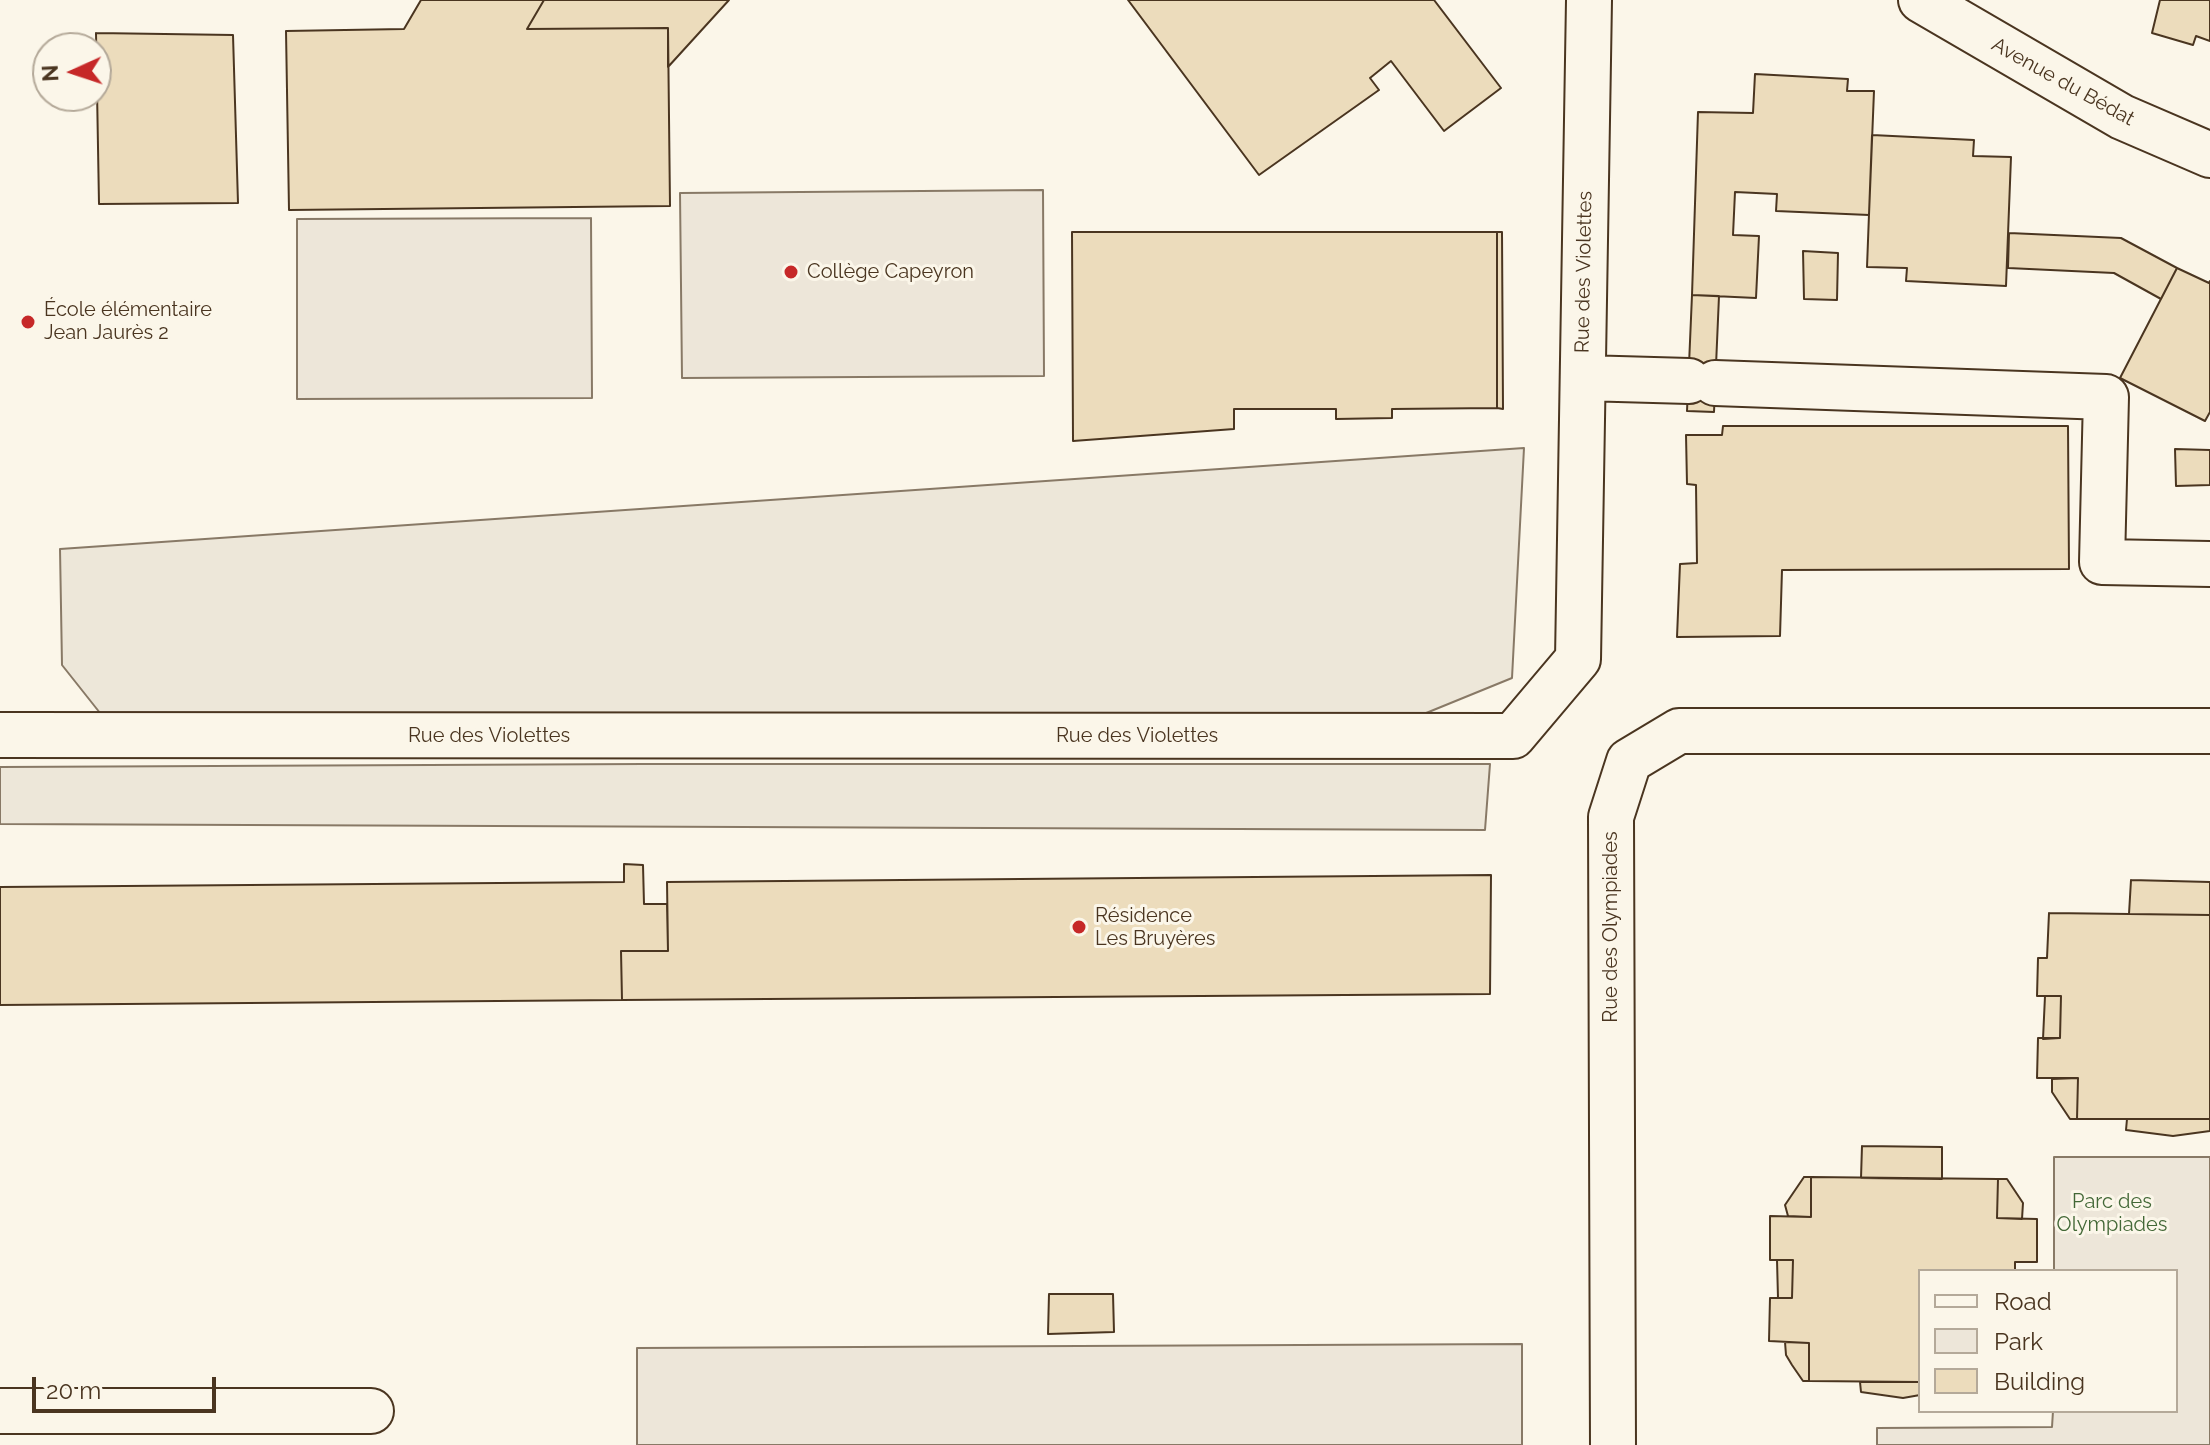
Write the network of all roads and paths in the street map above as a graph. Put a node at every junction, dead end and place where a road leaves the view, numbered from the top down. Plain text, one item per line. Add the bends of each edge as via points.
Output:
1 (1589, 0) edge
2 (1921, 0) edge
3 (2210, 155) edge
4 (1583, 378) junction
5 (2210, 564) edge
6 (2210, 731) edge
7 (0, 735) edge
8 (0, 1411) edge
9 (371, 1411) dead end
10 (1613, 1445) edge

1 - 4 street, Rue des Violettes
2 - 3 street, Avenue du Bédat via 2122,117
4 - 5 street via 2106,397 2102,562
4 - 7 street, Rue des Violettes via 1578,659 1513,736
6 - 10 street, Rue des Olympiades via 1679,731 1629,761 1611,817
8 - 9 street

